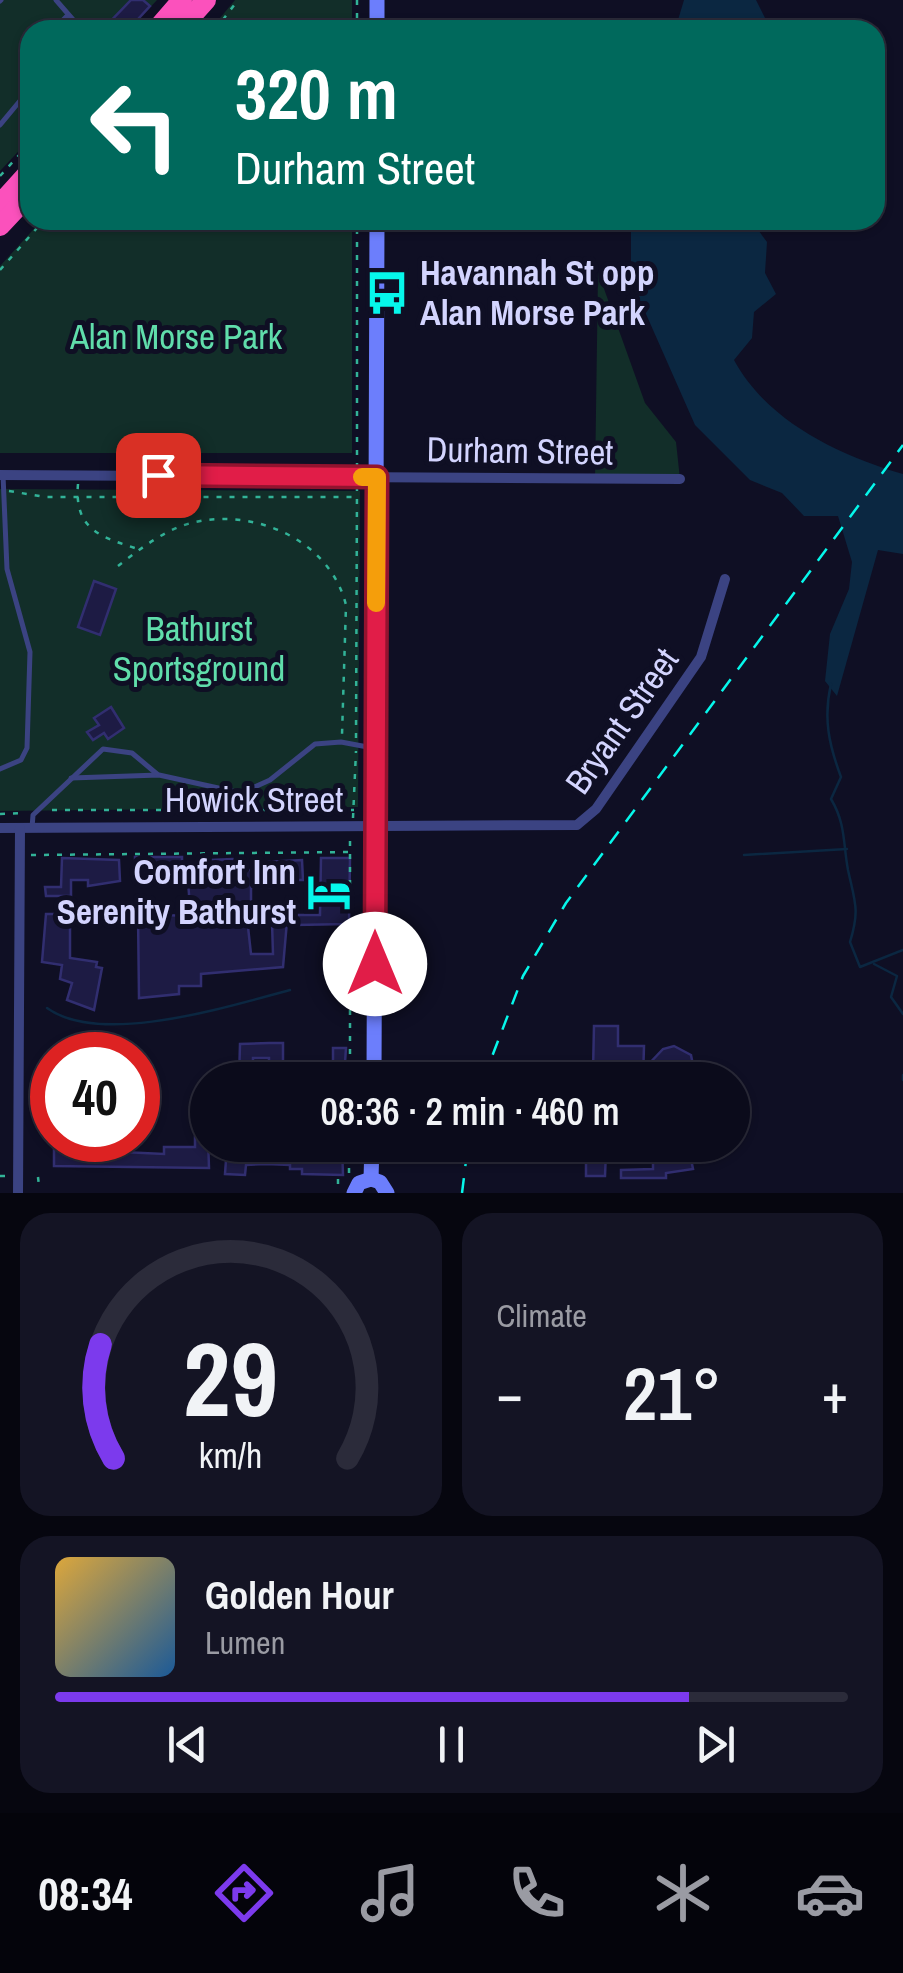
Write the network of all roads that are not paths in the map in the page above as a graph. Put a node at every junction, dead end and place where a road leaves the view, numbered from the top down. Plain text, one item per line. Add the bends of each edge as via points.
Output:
1 (182, 0) edge
2 (206, 0) edge
3 (57, 1) edge
4 (67, 16) junction
5 (63, 20) edge
6 (71, 20) edge
7 (165, 20) edge
8 (188, 20) edge
9 (20, 101) edge
10 (0, 125) edge
11 (20, 182) edge
12 (0, 204) edge
13 (20, 205) edge
14 (0, 226) edge
15 (377, 230) edge
16 (2, 475) edge
17 (377, 477) junction
18 (680, 479) dead end
19 (2, 491) edge
20 (725, 579) dead end
21 (376, 748) junction
22 (0, 769) edge
23 (159, 775) junction
24 (70, 778) junction
25 (569, 826) joint
26 (375, 827) junction
27 (0, 828) edge
28 (26, 828) junction
29 (374, 1062) edge
30 (371, 1162) edge
31 (371, 1178) junction
32 (352, 1186) edge
33 (18, 1193) edge
34 (386, 1193) edge

1 - 7 highway
2 - 8 highway
3 - 4 lane
4 - 5 lane
4 - 6 lane
9 - 10 lane
11 - 12 highway
13 - 14 highway
15 - 17 street
16 - 17 street, Durham Street
16 - 19 lane
17 - 18 street, Durham Street
17 - 21 street
19 - 22 lane via 7,569 30,652 27,748 21,760
20 - 25 street, Bryant Street via 690,678 591,816
21 - 23 lane via 341,742 308,748 270,780 241,793
21 - 26 street
23 - 24 lane
23 - 24 lane via 132,752 112,748 94,754
24 - 28 lane
25 - 26 street, Howick Street
26 - 28 street, Howick Street
26 - 29 street
27 - 28 street, Howick Street
28 - 33 street via 20,855
30 - 31 street
31 - 32 street
31 - 34 street

